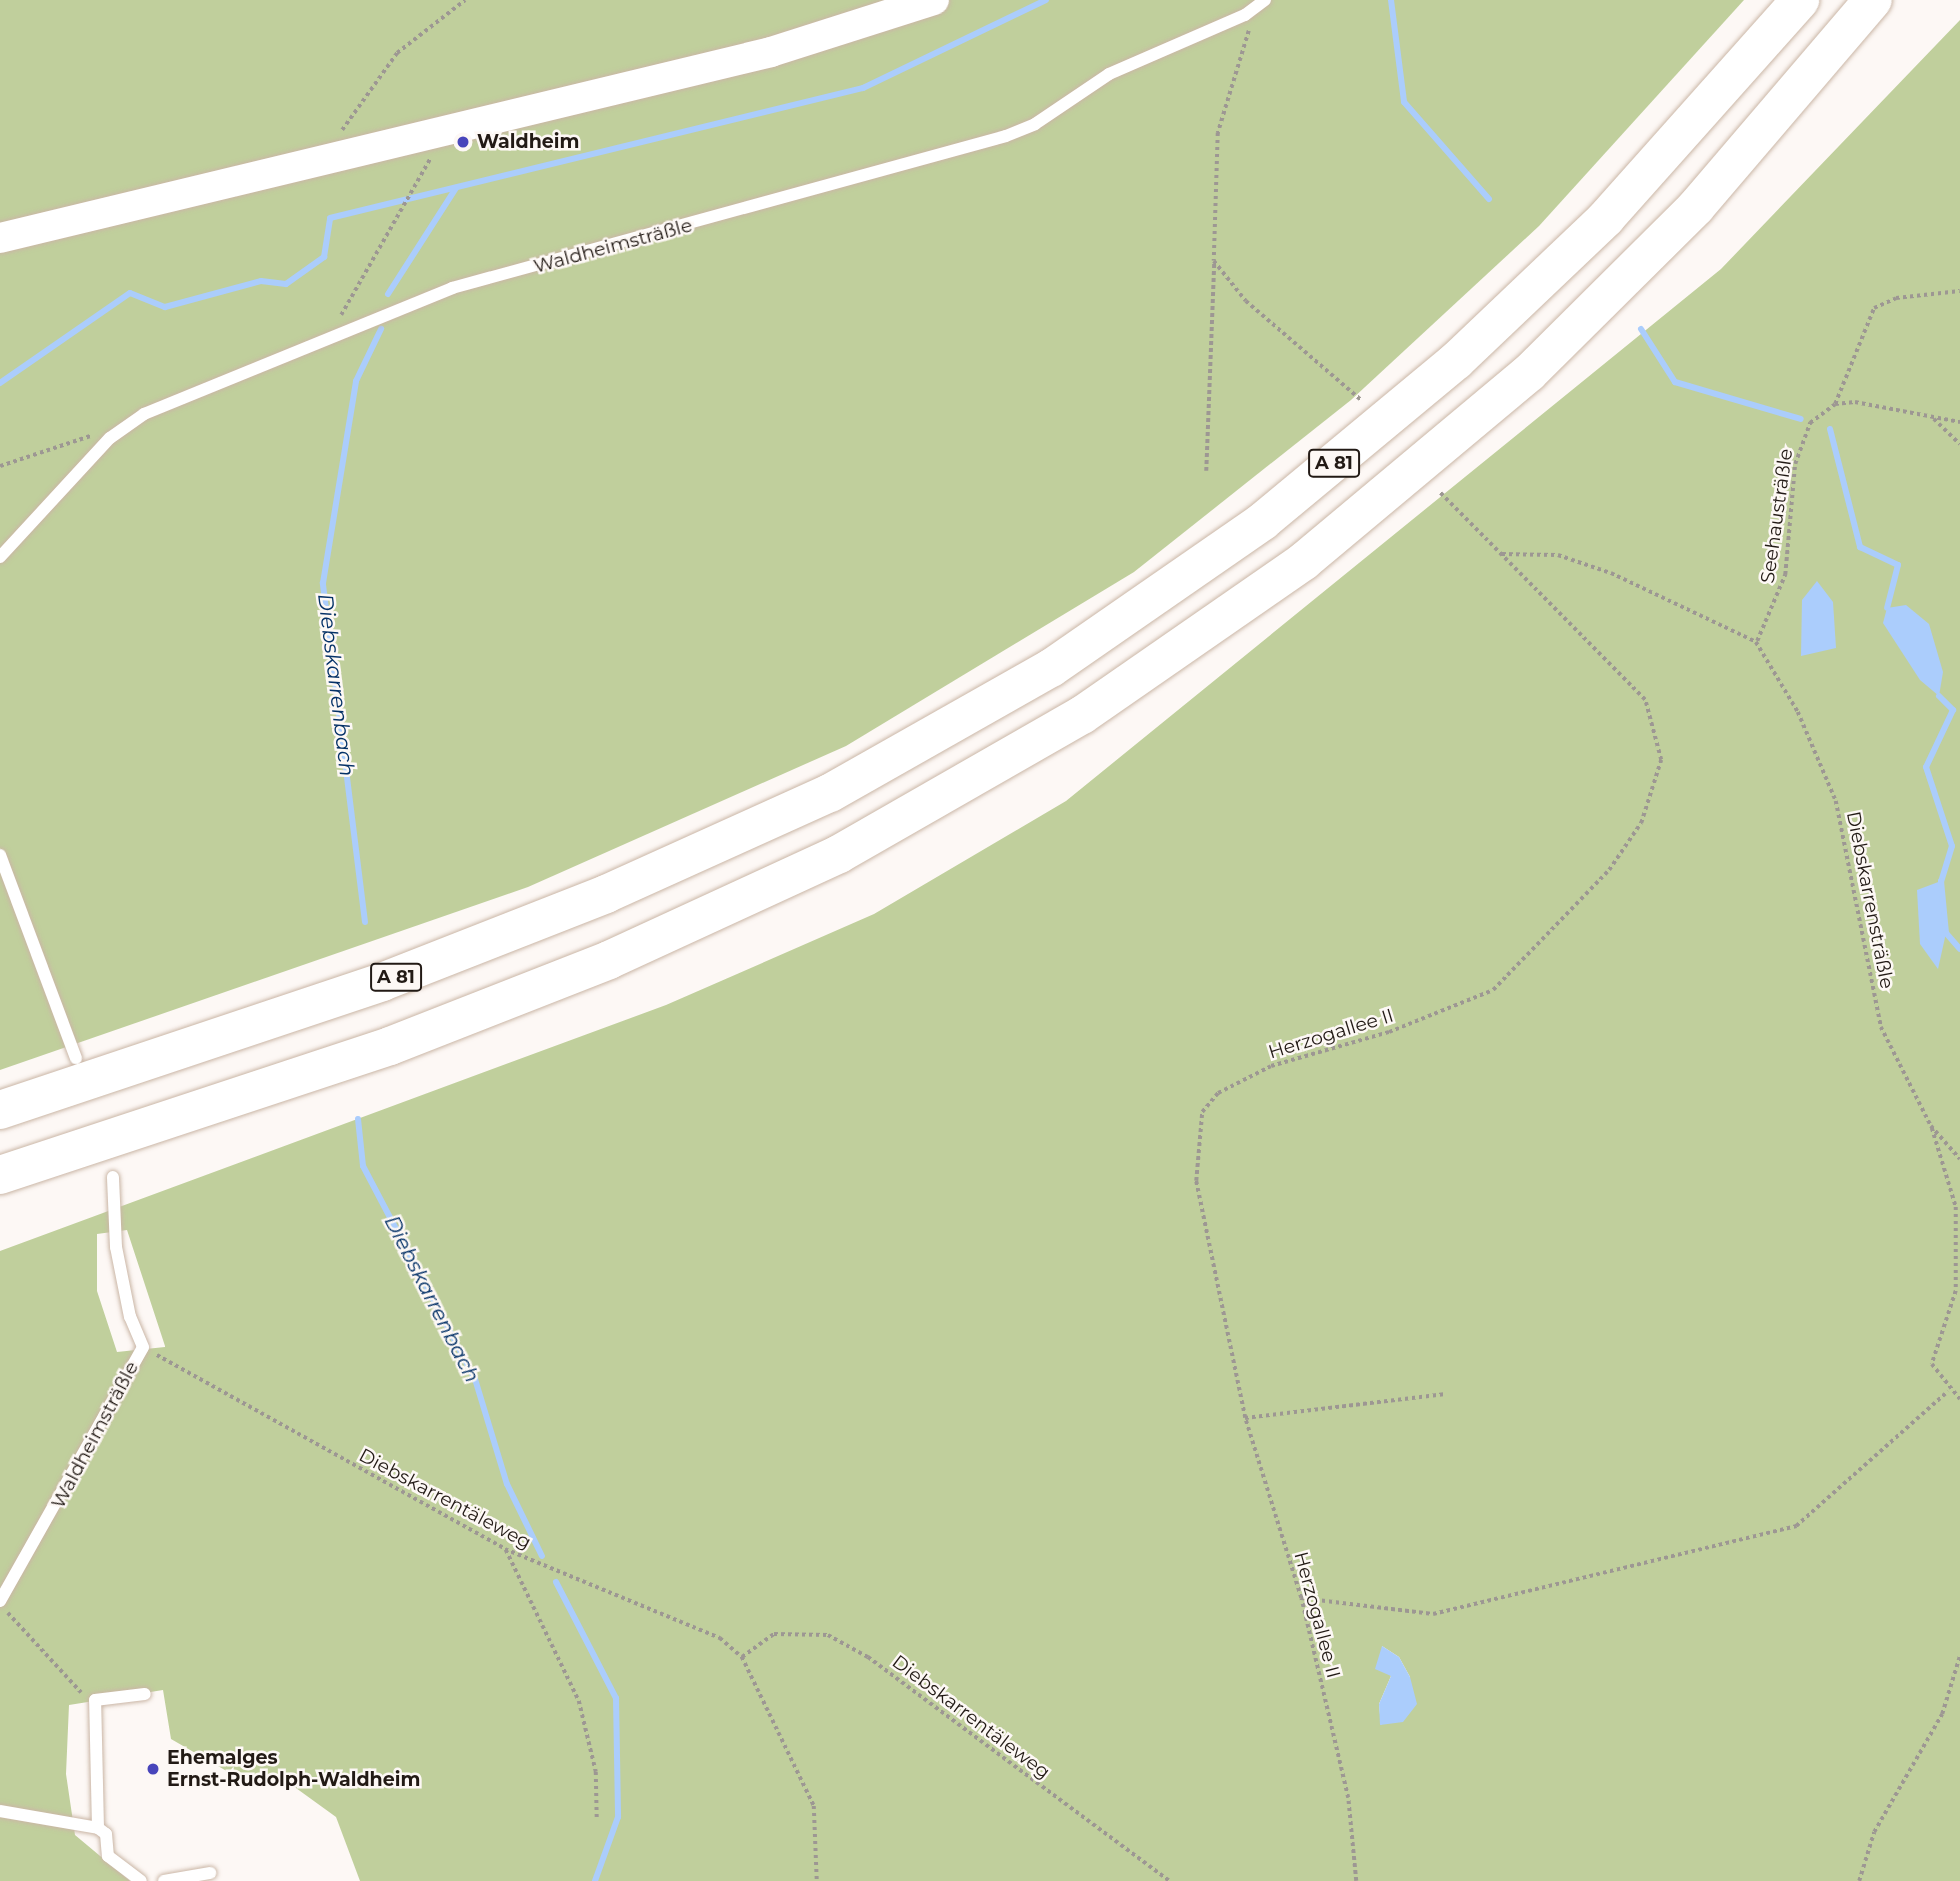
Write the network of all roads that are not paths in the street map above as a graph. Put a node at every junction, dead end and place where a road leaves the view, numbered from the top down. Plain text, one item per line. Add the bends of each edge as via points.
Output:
1 (934, 0) edge
2 (1265, 0) edge
3 (1800, 0) edge
4 (1873, 0) edge
5 (0, 238) edge
6 (0, 557) edge
7 (0, 855) edge
8 (76, 1058) dead end
9 (0, 1110) edge
10 (0, 1175) edge
11 (113, 1177) dead end
12 (0, 1602) edge
13 (145, 1695) dead end
14 (0, 1811) edge
15 (98, 1828) junction
16 (210, 1873) dead end
17 (141, 1881) edge
18 (164, 1881) edge

1 - 5 street via 771,52
2 - 6 lane, Waldheimsträßle via 1245,15 1145,55 1006,136 452,288 144,414 110,438
3 - 9 highway, A 81 via 1606,218 1456,361 1263,521 1051,668 830,793 606,894 370,986
4 - 10 highway via 1696,207 1529,373 1304,561 1082,715 870,838 609,960 390,1046
7 - 8 lane
11 - 12 lane, Waldheimsträßle via 116,1247 130,1317 143,1347
13 - 15 lane via 95,1700
14 - 15 lane
15 - 17 lane via 106,1834 108,1856
16 - 18 lane

